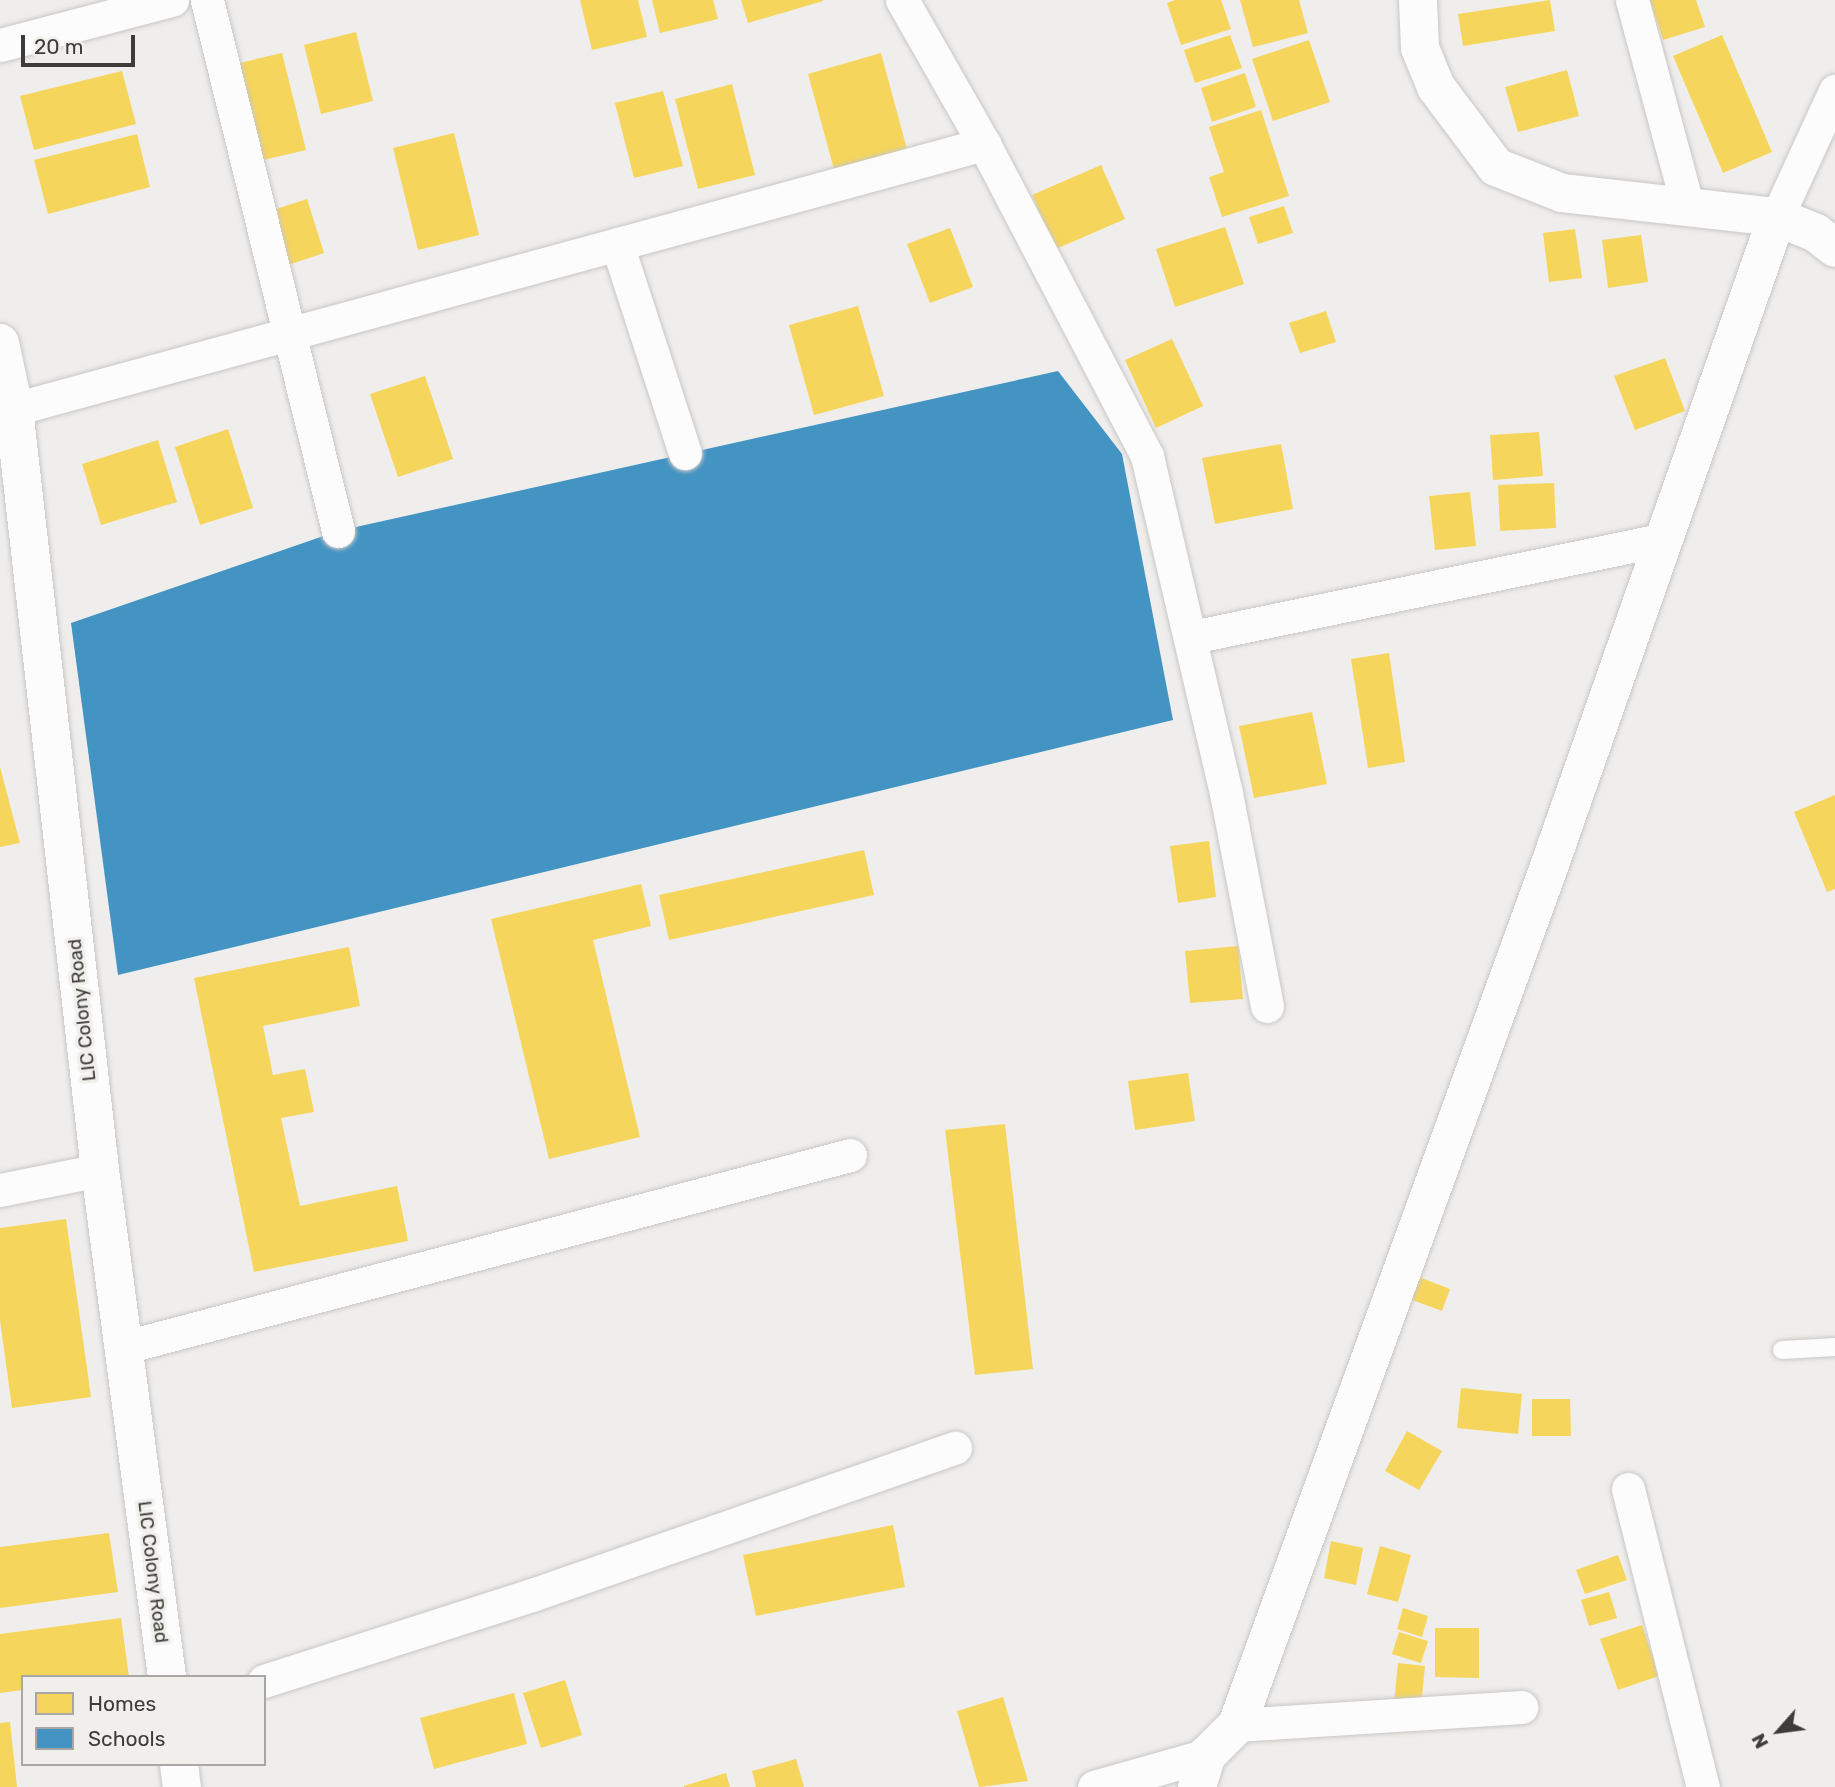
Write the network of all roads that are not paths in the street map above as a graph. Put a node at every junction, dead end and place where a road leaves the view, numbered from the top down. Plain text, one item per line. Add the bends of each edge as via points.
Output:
1 (172, 0) edge
2 (207, 0) edge
3 (902, 0) edge
4 (1418, 0) edge
5 (1632, 0) edge
6 (0, 45) edge
7 (1835, 91) edge
8 (985, 144) junction
9 (1688, 207) junction
10 (1777, 217) junction
11 (617, 244) junction
12 (1835, 248) edge
13 (286, 335) junction
14 (0, 343) edge
15 (14, 409) junction
16 (685, 453) dead end
17 (338, 531) dead end
18 (1664, 539) junction
19 (1192, 637) junction
20 (1267, 1006) dead end
21 (850, 1155) dead end
22 (100, 1170) junction
23 (0, 1189) edge
24 (125, 1347) junction
25 (1835, 1347) edge
26 (1782, 1350) dead end
27 (955, 1448) dead end
28 (1628, 1489) dead end
29 (167, 1675) edge
30 (266, 1680) edge
31 (1521, 1707) dead end
32 (1237, 1725) junction
33 (179, 1766) edge
34 (1202, 1771) edge
35 (182, 1787) edge
36 (1094, 1787) edge
37 (1703, 1787) edge

1 - 6 street
2 - 13 street
3 - 8 street
4 - 9 street via 1420,48 1436,87 1496,167 1562,194
5 - 9 street
7 - 10 street
8 - 11 street
8 - 19 street via 1147,456
9 - 10 street
10 - 12 street via 1816,233
10 - 18 street
11 - 13 street
11 - 16 street
13 - 15 street
13 - 17 street
14 - 15 street, LIC Colony Road
15 - 22 street, LIC Colony Road
18 - 19 street
18 - 32 street
19 - 20 street
21 - 24 street
22 - 23 street
22 - 24 street, LIC Colony Road
24 - 29 street, LIC Colony Road
25 - 26 lane
27 - 30 street via 532,1595
28 - 37 street
31 - 32 street
32 - 34 street
33 - 35 street
34 - 36 street

